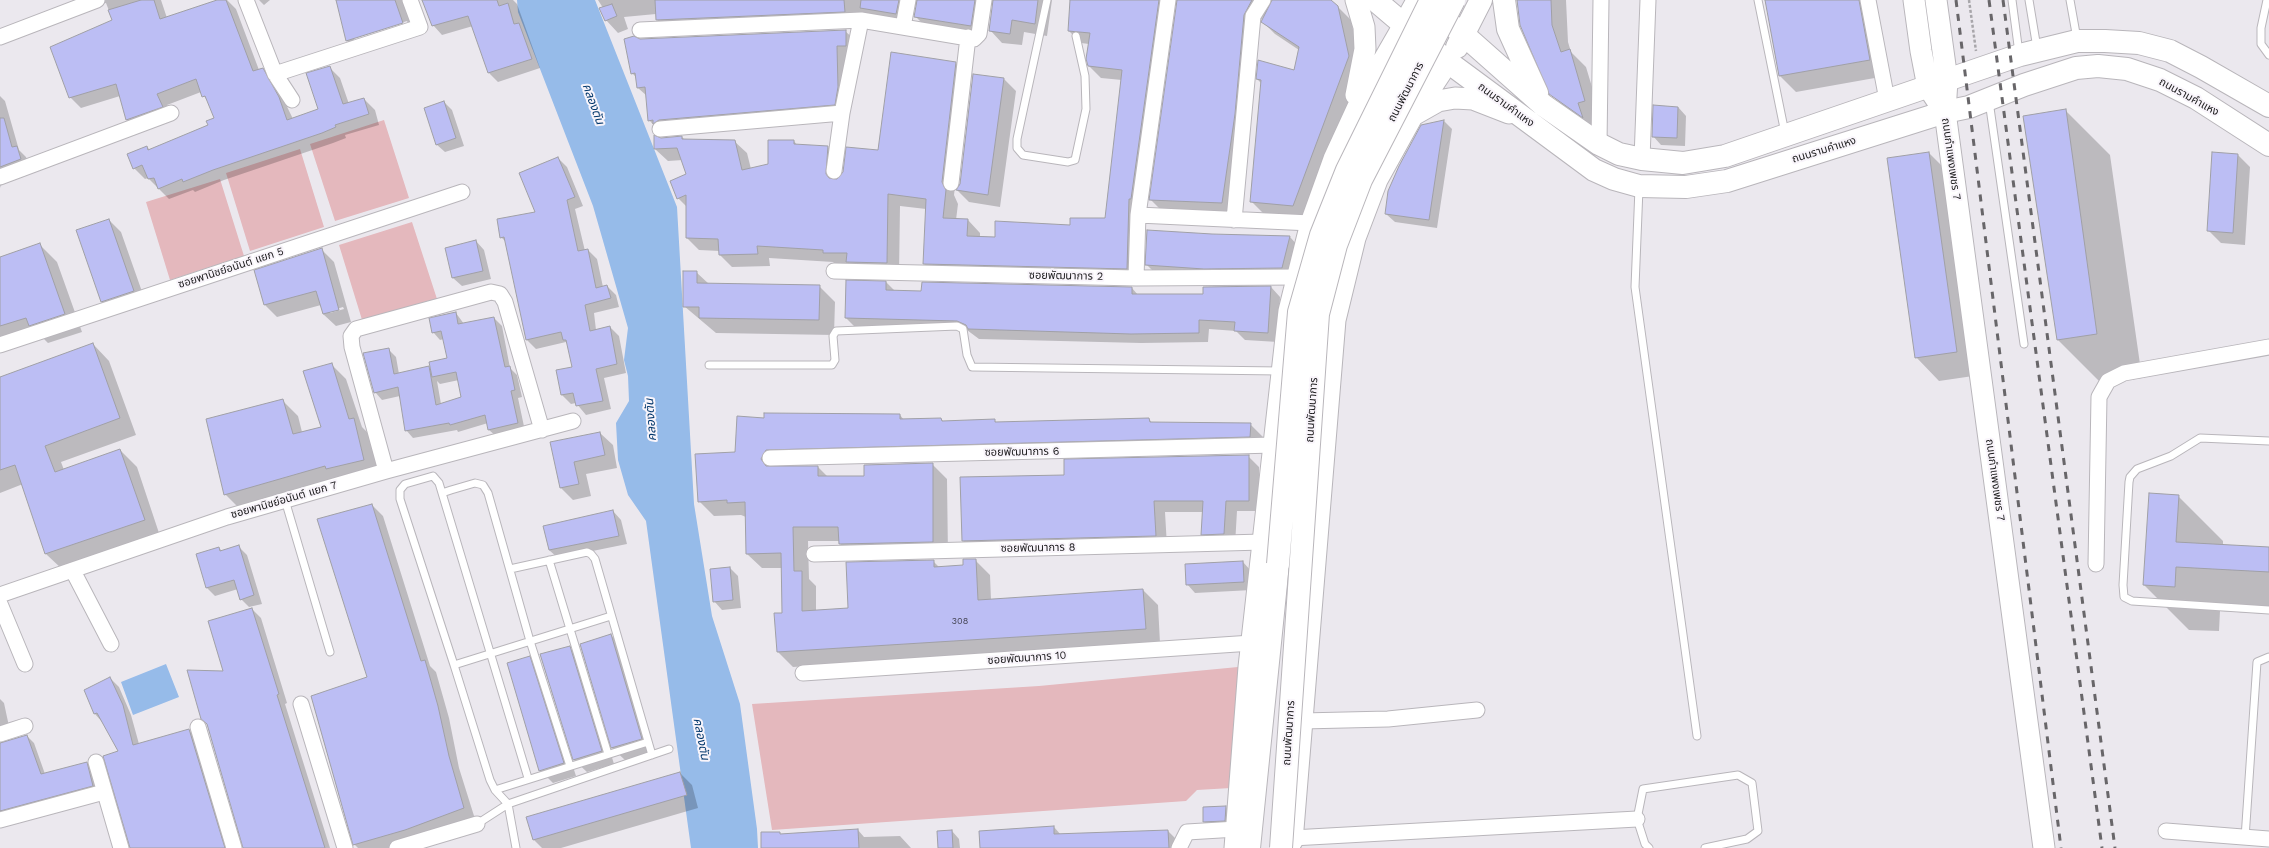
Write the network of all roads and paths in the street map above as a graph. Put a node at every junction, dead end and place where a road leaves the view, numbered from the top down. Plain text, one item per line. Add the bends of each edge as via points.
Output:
1 (97, 0) edge
2 (246, 0) edge
3 (410, 0) edge
4 (908, 0) edge
5 (984, 0) edge
6 (1046, 0) edge
7 (1168, 0) edge
8 (1263, 0) edge
9 (1356, 0) edge
10 (1375, 0) edge
11 (1419, 0) edge
12 (1431, 0) edge
13 (1454, 0) edge
14 (1481, 0) edge
15 (1504, 0) edge
16 (1601, 0) edge
17 (1648, 0) edge
18 (1758, 0) edge
19 (1868, 0) edge
20 (1914, 0) edge
21 (1936, 0) edge
22 (1969, 0) edge
23 (2012, 0) edge
24 (2028, 0) edge
25 (2070, 0) edge
26 (2267, 0) edge
27 (861, 20) junction
28 (1404, 25) junction
29 (903, 27) junction
30 (640, 30) dead end
31 (1464, 35) junction
32 (1076, 36) dead end
33 (0, 37) edge
34 (973, 37) junction
35 (2077, 41) junction
36 (2029, 53) junction
37 (2269, 55) edge
38 (1448, 62) junction
39 (1978, 69) junction
40 (275, 74) junction
41 (1938, 83) junction
42 (1989, 99) junction
43 (292, 100) dead end
44 (1887, 100) junction
45 (1543, 105) junction
46 (2269, 106) edge
47 (1945, 112) junction
48 (171, 113) dead end
49 (842, 113) junction
50 (1412, 115) junction
51 (1530, 123) junction
52 (660, 129) dead end
53 (1347, 131) junction
54 (1786, 135) junction
55 (1600, 144) junction
56 (2269, 145) edge
57 (1642, 159) junction
58 (834, 171) dead end
59 (0, 177) edge
60 (951, 183) dead end
61 (1639, 186) junction
62 (462, 192) dead end
63 (1138, 215) junction
64 (1234, 220) junction
65 (1311, 223) junction
66 (834, 271) dead end
67 (1136, 278) junction
68 (1297, 280) junction
69 (1342, 292) junction
70 (2024, 344) dead end
71 (0, 345) edge
72 (2269, 347) edge
73 (709, 365) dead end
74 (1283, 371) junction
75 (573, 421) dead end
76 (542, 430) junction
77 (2269, 441) edge
78 (1274, 445) junction
79 (770, 458) dead end
80 (386, 471) junction
81 (442, 493) junction
82 (285, 500) junction
83 (1263, 542) junction
84 (814, 554) dead end
85 (549, 560) junction
86 (2096, 564) dead end
87 (510, 569) junction
88 (73, 571) junction
89 (0, 595) edge
90 (0, 604) edge
91 (2269, 610) edge
92 (611, 616) junction
93 (570, 629) junction
94 (530, 641) junction
95 (1252, 643) junction
96 (111, 644) dead end
97 (330, 652) dead end
98 (489, 654) junction
99 (2269, 657) edge
100 (25, 664) dead end
101 (454, 665) junction
102 (803, 673) dead end
103 (302, 704) dead end
104 (1477, 710) dead end
105 (1302, 721) junction
106 (26, 726) dead end
107 (198, 727) dead end
108 (0, 734) edge
109 (1697, 736) dead end
110 (648, 742) junction
111 (670, 749) dead end
112 (608, 754) junction
113 (652, 755) junction
114 (96, 762) dead end
115 (570, 766) junction
116 (528, 778) junction
117 (495, 790) junction
118 (104, 792) junction
119 (508, 804) junction
120 (1637, 819) junction
121 (0, 820) edge
122 (477, 824) joint
123 (2166, 831) dead end
124 (1236, 838) edge
125 (2245, 838) junction
126 (2269, 839) edge
127 (1288, 845) edge
128 (121, 848) edge
129 (234, 848) edge
130 (345, 848) edge
131 (397, 848) edge
132 (516, 848) edge
133 (1179, 848) edge
134 (1249, 848) edge
135 (1649, 848) edge
136 (1705, 848) edge
137 (2044, 848) edge

1 - 33 street
2 - 40 street
3 - 40 street via 420,27
4 - 29 street
5 - 34 street
6 - 32 lane via 1017,139 1017,148 1023,155 1068,162 1075,160 1086,109 1085,76
7 - 63 street
8 - 64 street via 1253,16
9 - 53 main road via 1364,27 1366,49
10 - 28 main road, ถนนรามคำแหง
11 - 28 main road
11 - 31 main road, ถนนรามคำแหง
12 - 134 main road, ถนนพัฒนาการ, bridge via 1347,170 1321,234 1299,312 1278,564
13 - 127 main road, ถนนพัฒนาการ, bridge via 1361,180 1336,245 1318,314
14 - 31 main road
15 - 45 main road via 1508,29
16 - 55 street
17 - 57 street
18 - 54 lane
19 - 44 street
20 - 41 main road, ถนนกำแพงเพชร 7 via 1921,51
21 - 41 main road, ถนนกำแพงเพชร 7
22 - 39 path
23 - 36 lane
24 - 36 lane
25 - 35 lane
26 - 37 lane via 2261,28 2261,44
27 - 29 street
27 - 30 street
27 - 49 street
28 - 38 main road, ถนนรามคำแหง
28 - 53 main road via 1363,96
29 - 34 street
31 - 38 main road
31 - 45 main road, ถนนรามคำแหง
34 - 60 street
35 - 36 main road, ถนนรามคำแหง
35 - 46 main road, ถนนรามคำแหง via 2139,43 2170,52
36 - 39 main road, ถนนรามคำแหง
38 - 50 main road, ถนนพัฒนาการ
38 - 51 main road, ถนนรามคำแหง
39 - 41 main road, ถนนรามคำแหง
40 - 43 street
41 - 44 main road, ถนนรามคำแหง
41 - 47 main road, ถนนกำแพงเพชร 7
42 - 47 main road, ถนนรามคำแหง
42 - 56 main road, ถนนรามคำแหง via 2076,68 2098,66 2127,69 2160,80 2196,98
42 - 70 lane
44 - 54 main road, ถนนรามคำแหง
45 - 55 main road, ถนนรามคำแหง
47 - 61 main road, ถนนรามคำแหง via 1727,181 1686,187
47 - 137 main road, ถนนกำแพงเพชร 7
48 - 59 street
49 - 52 street
49 - 58 street
50 - 51 main road via 1438,101 1472,99 1491,104
50 - 69 main road, ถนนพัฒนาการ via 1378,180 1355,238
51 - 61 main road, ถนนรามคำแหง via 1594,170
53 - 65 main road
54 - 57 main road, ถนนรามคำแหง via 1725,156 1683,163
55 - 57 main road, ถนนรามคำแหง via 1619,154
61 - 109 lane via 1635,287
62 - 71 street, ซอยพานิชย์อนันต์ แยก 5
63 - 64 street
63 - 67 street
64 - 65 street
65 - 68 main road
66 - 67 street, ซอยพัฒนาการ 2
67 - 68 street, ซอยพัฒนาการ 2
68 - 69 main road via 1325,281
68 - 74 main road via 1289,311
69 - 105 main road, ถนนพัฒนาการ via 1334,320
72 - 86 street via 2124,373 2108,381 2099,397
73 - 74 lane via 832,365 835,360 833,336 836,331 957,326 963,328 967,355 972,367
74 - 78 main road
75 - 76 street, ซอยพานิชย์อนันต์ แยก 7
76 - 80 street, ซอยพานิชย์อนันต์ แยก 7
76 - 80 street via 505,302 500,294 491,292 356,329 351,336
77 - 91 lane via 2200,438 2171,456 2137,468 2129,482 2123,585 2124,597 2132,601
78 - 79 street, ซอยพัฒนาการ 6
78 - 83 main road
80 - 82 street, ซอยพานิชย์อนันต์ แยก 7
81 - 87 lane via 475,483 484,485
81 - 98 lane
81 - 101 lane via 439,482 433,476 405,484 400,490 400,499
82 - 88 street, ซอยพานิชย์อนันต์ แยก 7 via 227,517
82 - 97 lane
83 - 84 street, ซอยพัฒนาการ 8
83 - 95 main road
85 - 87 lane
85 - 92 lane via 587,552 591,554 595,558
85 - 93 lane
87 - 94 lane
88 - 89 street, ซอยพานิชย์อนันต์ แยก 7
88 - 96 street
90 - 100 street
92 - 93 lane
92 - 110 lane
93 - 94 lane
93 - 112 lane
94 - 98 lane
94 - 115 lane
95 - 102 street, ซอยพัฒนาการ 10
95 - 124 main road
98 - 101 lane
98 - 116 lane
99 - 125 lane via 2257,662
101 - 117 lane
103 - 130 street
104 - 105 street via 1388,719
105 - 127 main road, ถนนพัฒนาการ
106 - 108 street
107 - 129 street
110 - 112 lane
110 - 113 lane
111 - 113 lane
112 - 115 lane
113 - 119 lane
114 - 118 street
115 - 116 lane
116 - 117 lane
117 - 119 lane
118 - 121 street
118 - 128 street
119 - 122 lane
119 - 132 lane
120 - 127 street
120 - 135 lane via 1645,844
120 - 136 lane via 1643,788 1738,775 1752,783 1758,831 1747,839
122 - 131 street
123 - 125 street
124 - 133 street via 1187,832
125 - 126 street

